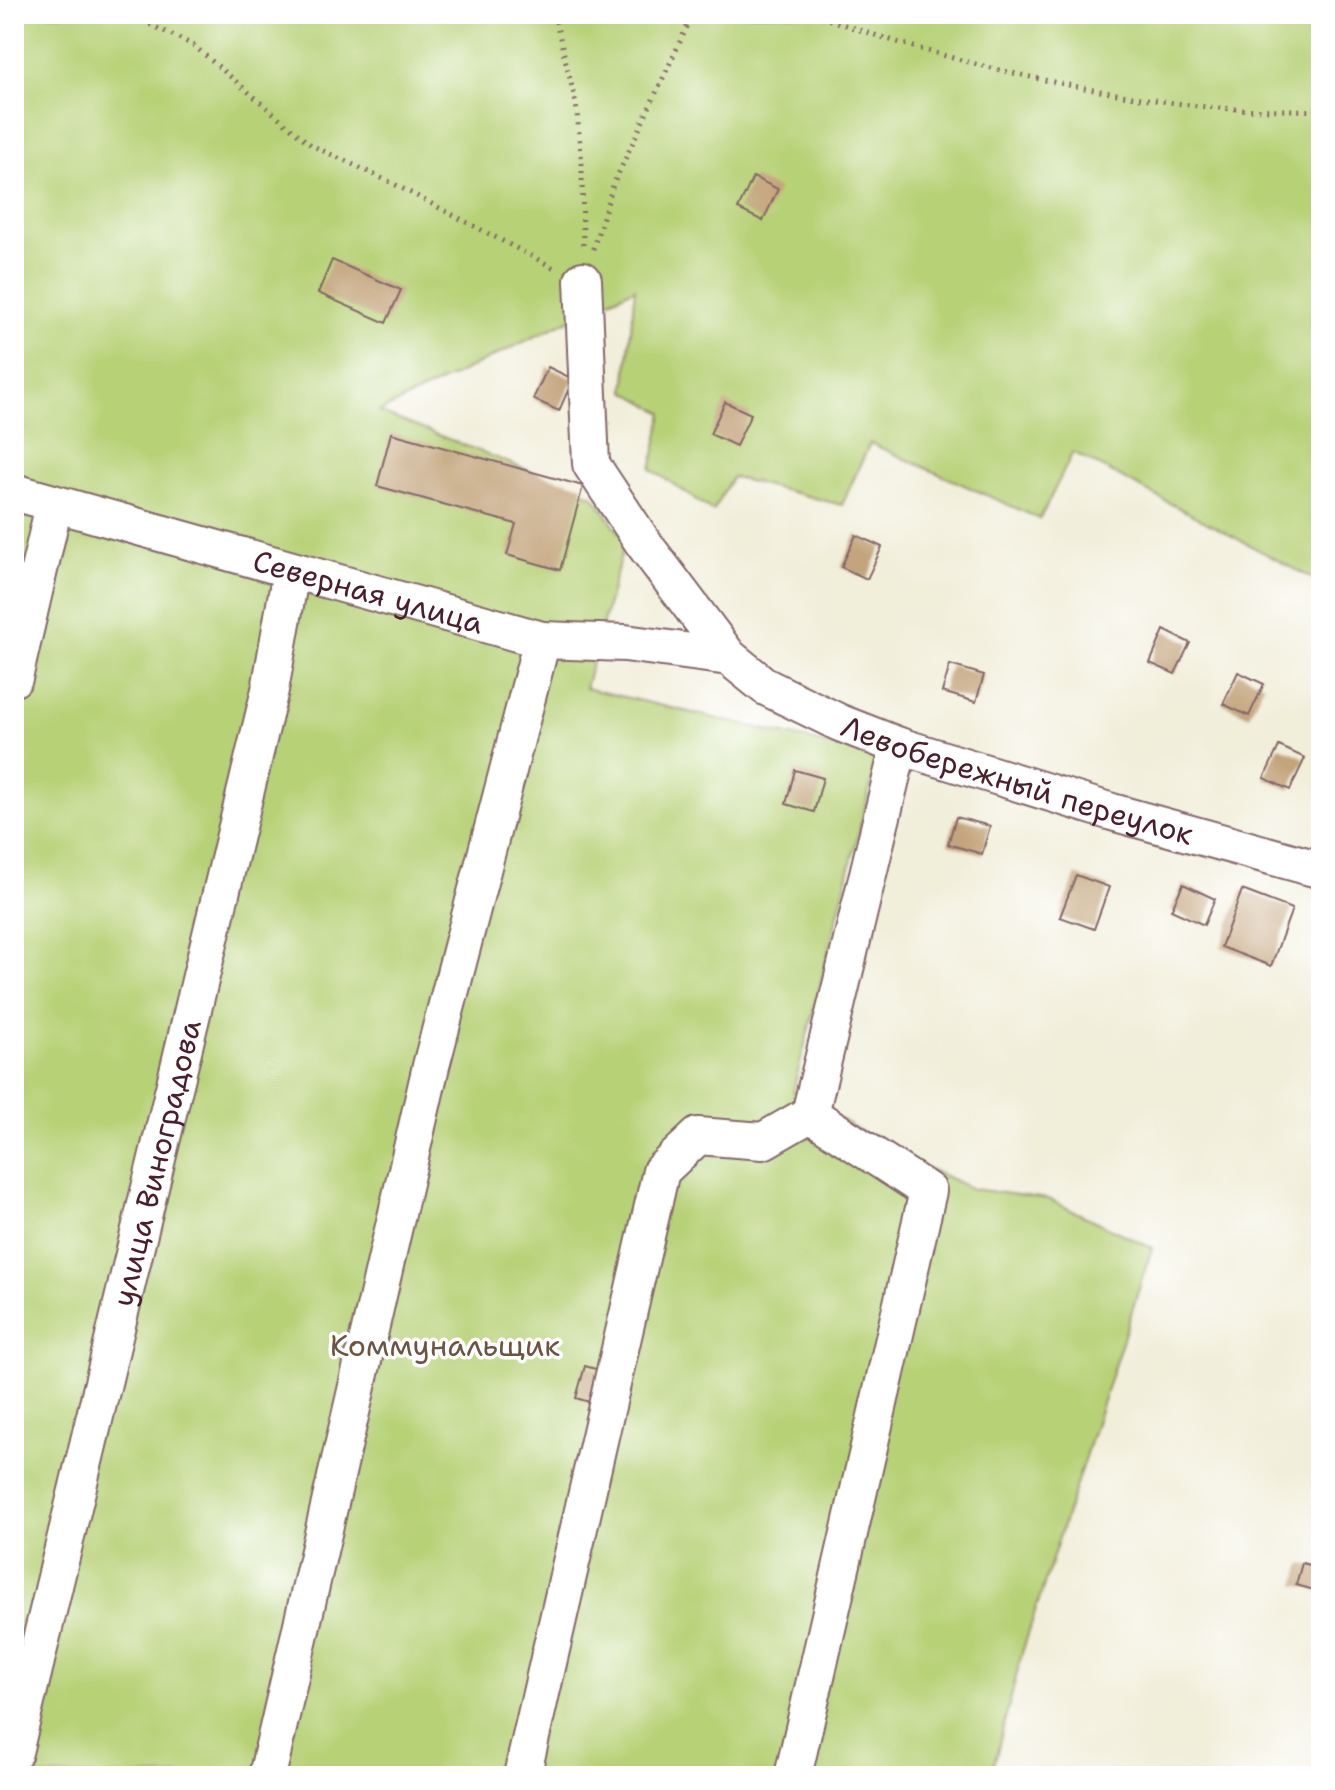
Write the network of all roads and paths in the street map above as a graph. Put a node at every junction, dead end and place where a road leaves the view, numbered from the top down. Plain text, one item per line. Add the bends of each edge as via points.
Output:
1 (128, 14) edge
2 (554, 14) edge
3 (693, 14) edge
4 (814, 14) edge
5 (1321, 111) edge
6 (583, 280) junction
7 (14, 492) edge
8 (54, 505) junction
9 (291, 571) junction
10 (542, 640) junction
11 (729, 657) junction
12 (14, 678) edge
13 (899, 746) junction
14 (1321, 870) edge
15 (810, 1114) junction
16 (14, 1752) edge
17 (267, 1776) edge
18 (522, 1776) edge
19 (793, 1776) edge

1 - 6 path via 193,45 311,145
2 - 6 path via 576,103
3 - 6 path via 613,185
4 - 5 path via 955,59 1076,84 1200,107
6 - 11 street, Левобережный переулок via 591,464
7 - 8 street, Северная улица
8 - 9 street, Северная улица
8 - 12 street
9 - 10 street, Северная улица
9 - 16 street, улица Виноградова via 270,690
10 - 11 street, Северная улица via 625,643
10 - 17 street via 431,1066
11 - 13 street, Левобережный переулок via 766,687
13 - 14 street, Левобережный переулок
13 - 15 street
15 - 18 street via 763,1141 698,1136 661,1171
15 - 19 street via 928,1191

